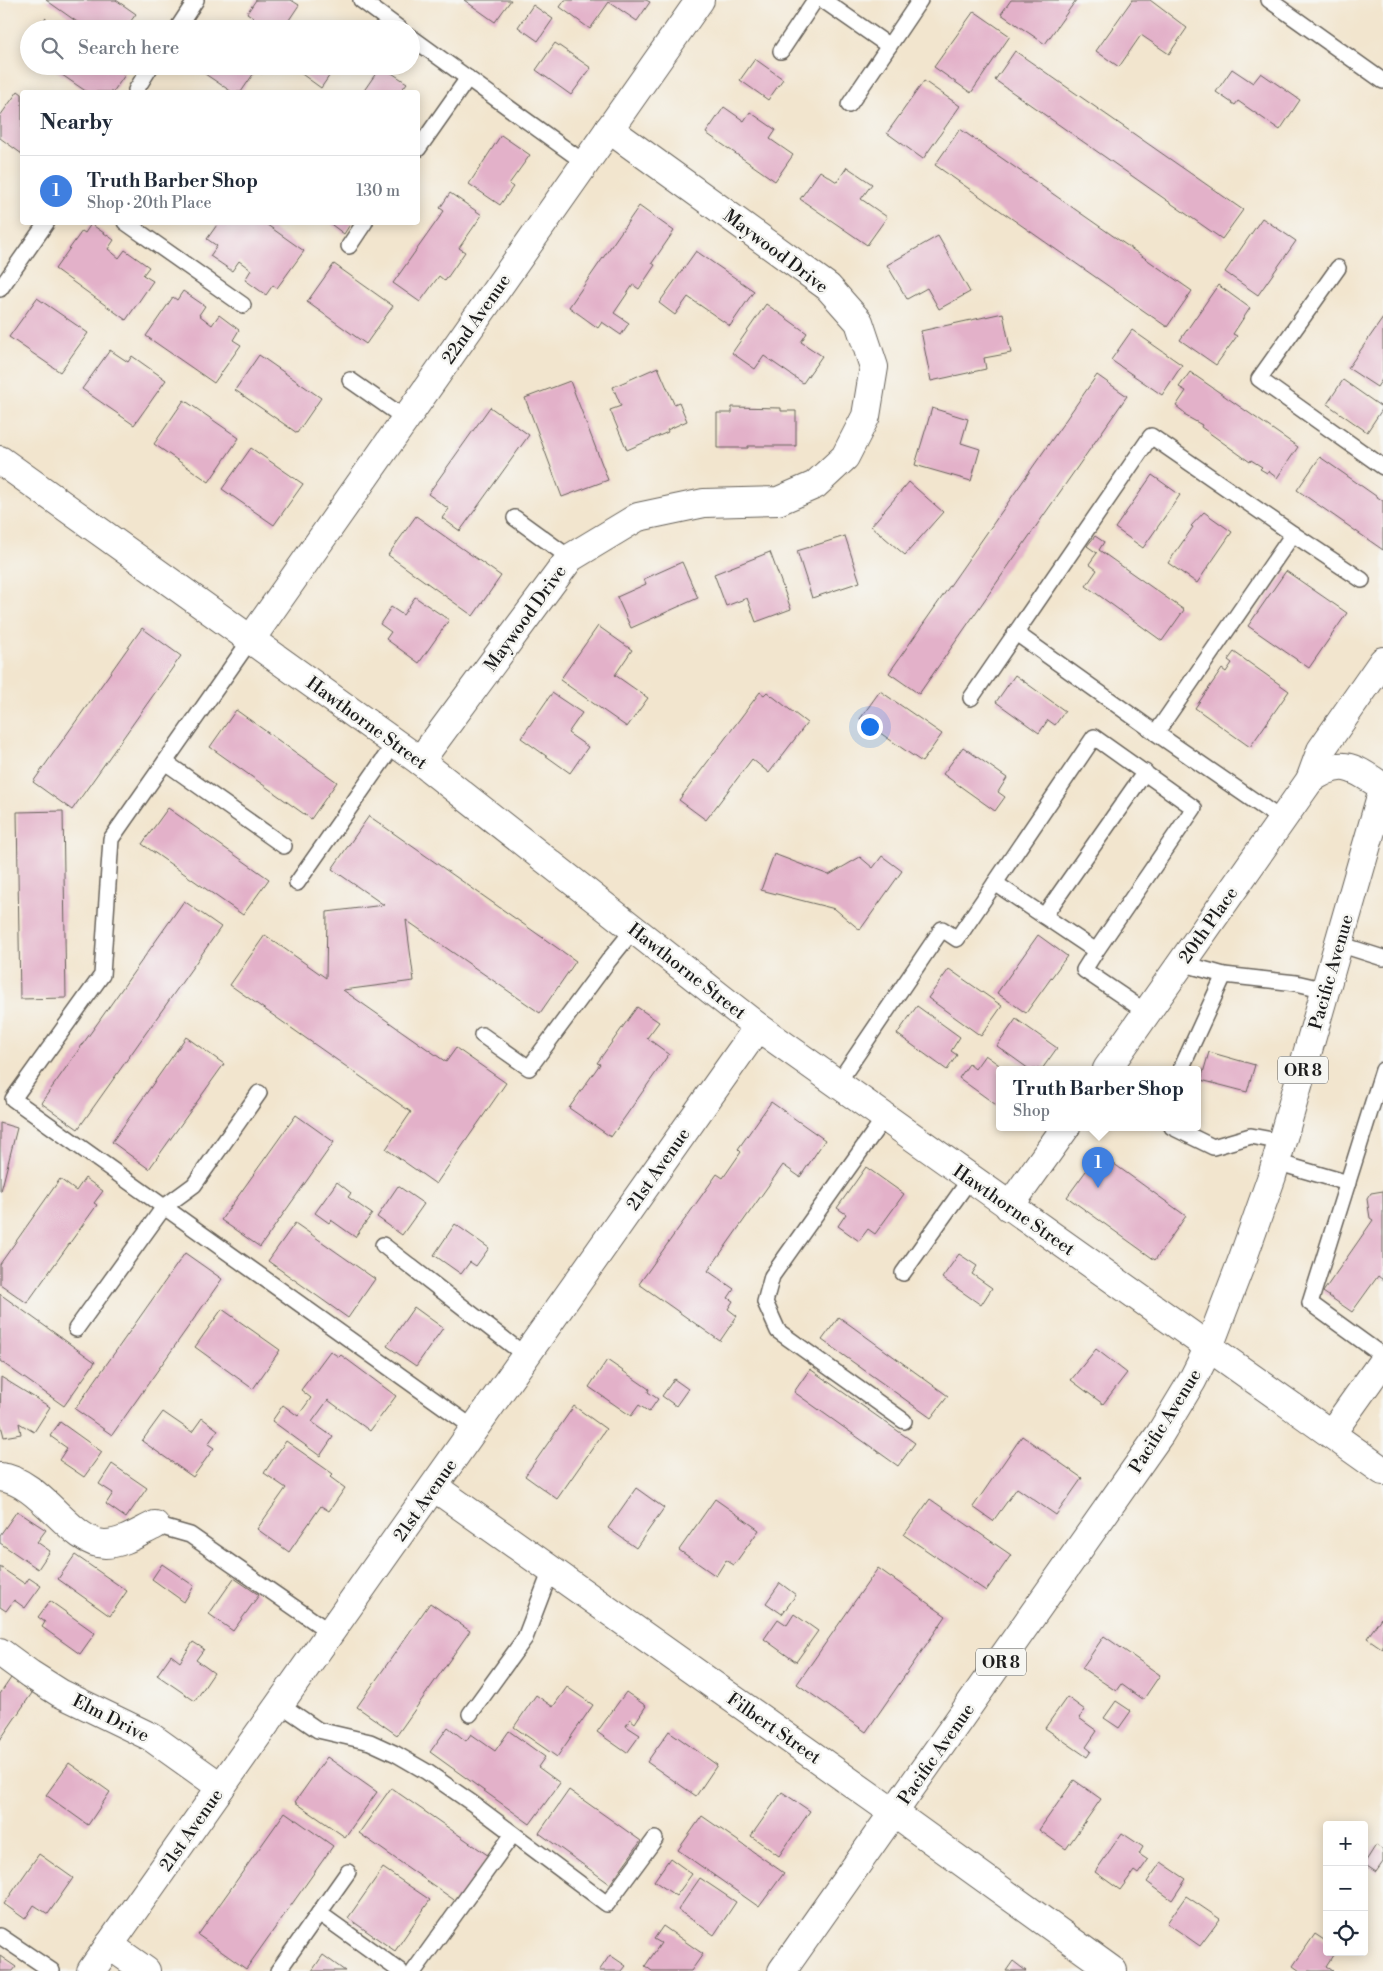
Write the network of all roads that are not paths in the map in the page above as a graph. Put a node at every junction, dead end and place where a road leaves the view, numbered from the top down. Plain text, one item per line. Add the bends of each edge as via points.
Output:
1 (196, 0) edge
2 (361, 0) edge
3 (700, 0) edge
4 (815, 0) edge
5 (823, 0) edge
6 (920, 0) edge
7 (1269, 0) edge
8 (183, 20) edge
9 (388, 20) edge
10 (420, 43) edge
11 (889, 46) junction
12 (781, 51) dead end
13 (145, 75) edge
14 (468, 78) junction
15 (1383, 81) edge
16 (136, 90) dead end
17 (849, 105) dead end
18 (609, 129) junction
19 (420, 146) edge
20 (585, 163) junction
21 (45, 225) edge
22 (129, 225) edge
23 (363, 225) edge
24 (349, 246) dead end
25 (1338, 268) dead end
26 (0, 289) edge
27 (243, 305) dead end
28 (350, 380) dead end
29 (406, 419) junction
30 (0, 460) edge
31 (1381, 463) edge
32 (515, 518) dead end
33 (1294, 534) junction
34 (570, 558) junction
35 (1362, 580) dead end
36 (1016, 633) junction
37 (252, 639) junction
38 (1383, 661) edge
39 (971, 698) dead end
40 (1156, 733) junction
41 (396, 743) junction
42 (420, 761) junction
43 (165, 762) junction
44 (1146, 772) junction
45 (1310, 780) junction
46 (1383, 788) edge
47 (1282, 820) junction
48 (284, 846) dead end
49 (297, 883) dead end
50 (994, 883) junction
51 (1044, 916) junction
52 (634, 930) junction
53 (1339, 944) junction
54 (1096, 951) junction
55 (1383, 958) edge
56 (1181, 963) junction
57 (1224, 975) junction
58 (1326, 990) junction
59 (1146, 1012) junction
60 (758, 1027) junction
61 (482, 1035) dead end
62 (1108, 1066) edge
63 (1182, 1066) edge
64 (1383, 1070) edge
65 (837, 1084) junction
66 (259, 1093) dead end
67 (1377, 1115) edge
68 (884, 1118) junction
69 (1063, 1131) edge
70 (1181, 1131) edge
71 (1279, 1152) junction
72 (970, 1179) junction
73 (1348, 1184) junction
74 (164, 1207) junction
75 (1009, 1207) junction
76 (383, 1244) dead end
77 (904, 1273) dead end
78 (76, 1329) dead end
79 (1209, 1347) junction
80 (526, 1356) junction
81 (1383, 1356) edge
82 (1383, 1361) edge
83 (904, 1420) dead end
84 (475, 1429) junction
85 (1331, 1434) junction
86 (1383, 1470) edge
87 (0, 1477) edge
88 (434, 1488) junction
89 (155, 1525) joint
90 (551, 1570) junction
91 (330, 1633) junction
92 (0, 1652) edge
93 (280, 1704) junction
94 (470, 1714) dead end
95 (221, 1787) junction
96 (894, 1813) junction
97 (513, 1834) junction
98 (654, 1839) dead end
99 (348, 1872) dead end
100 (319, 1914) junction
101 (0, 1936) edge
102 (109, 1945) junction
103 (52, 1971) edge
104 (91, 1971) edge
105 (146, 1971) edge
106 (278, 1971) edge
107 (400, 1971) edge
108 (414, 1971) edge
109 (782, 1971) edge
110 (1113, 1971) edge

1 - 8 lane
2 - 9 lane
3 - 18 street, 22nd Avenue
4 - 12 lane
5 - 11 lane
6 - 11 lane
7 - 15 lane
10 - 14 lane
11 - 17 lane
13 - 16 lane
14 - 19 lane
14 - 20 lane
18 - 20 street, 22nd Avenue
18 - 34 street, Maywood Drive via 828,287 859,322 874,367 866,416 845,457 815,485 778,501 704,503 638,517
20 - 29 street, 22nd Avenue
21 - 26 lane
22 - 27 lane
23 - 24 lane
25 - 31 lane via 1259,379
28 - 29 lane
29 - 37 street, 22nd Avenue
30 - 37 street, Hawthorne Street
32 - 34 lane
33 - 35 lane
33 - 36 lane via 1151,436
33 - 40 lane
34 - 42 street, Maywood Drive
36 - 39 lane
36 - 40 lane
37 - 41 street, Hawthorne Street
37 - 43 lane
38 - 45 street, 20th Place via 1321,750
40 - 47 lane
41 - 42 street, Hawthorne Street
41 - 49 lane
42 - 52 street, Hawthorne Street
43 - 48 lane
43 - 74 lane via 111,839 102,975 13,1099
44 - 50 lane via 1094,737
44 - 51 lane
44 - 54 lane via 1194,808
45 - 46 street, 20th Place via 1325,769 1348,767
45 - 47 street, 20th Place
46 - 53 street, Pacific Avenue / OR 8
47 - 56 street, 20th Place
50 - 51 lane
50 - 65 lane via 957,939 942,929
51 - 54 lane
52 - 60 street, Hawthorne Street
52 - 61 lane via 530,1068
53 - 55 lane
53 - 58 street, Pacific Avenue / OR 8
54 - 59 lane via 1084,970
56 - 57 lane
56 - 59 street, 20th Place
57 - 58 lane
57 - 63 lane
58 - 71 street, Pacific Avenue / OR 8
59 - 62 street, 20th Place
60 - 65 street, Hawthorne Street
60 - 80 street, 21st Avenue
64 - 67 lane
65 - 68 street, Hawthorne Street
66 - 74 lane via 194,1185
67 - 73 lane
68 - 72 street, Hawthorne Street
68 - 83 lane via 772,1276 765,1302 778,1331
69 - 75 street
70 - 71 lane via 1213,1146 1252,1136
71 - 73 lane
71 - 79 street, Pacific Avenue / OR 8 via 1244,1258
72 - 75 street, Hawthorne Street
72 - 77 lane
73 - 81 lane via 1310,1303
74 - 78 lane
74 - 84 lane
75 - 79 street, Hawthorne Street
76 - 80 lane
79 - 85 street, Hawthorne Street
79 - 96 street, Pacific Avenue / OR 8 via 1160,1434
80 - 84 street, 21st Avenue
82 - 85 street
84 - 88 street, 21st Avenue
85 - 86 street, Hawthorne Street
87 - 89 street via 11,1478 27,1487 82,1536 95,1543 118,1542
88 - 90 street, Filbert Street
88 - 91 street, 21st Avenue
89 - 91 lane via 190,1535
90 - 94 lane via 525,1638
90 - 96 street, Filbert Street
91 - 93 street, 21st Avenue
92 - 95 street, Elm Drive via 60,1693 150,1736
93 - 95 street, 21st Avenue
93 - 97 lane via 318,1730 370,1742 396,1754
95 - 102 street, 21st Avenue
96 - 109 street, Pacific Avenue / OR 8
96 - 110 street, Filbert Street
97 - 98 lane via 607,1904
97 - 108 lane
99 - 100 lane
100 - 106 lane
100 - 107 lane
101 - 103 lane
102 - 104 street, 21st Avenue
102 - 105 street

